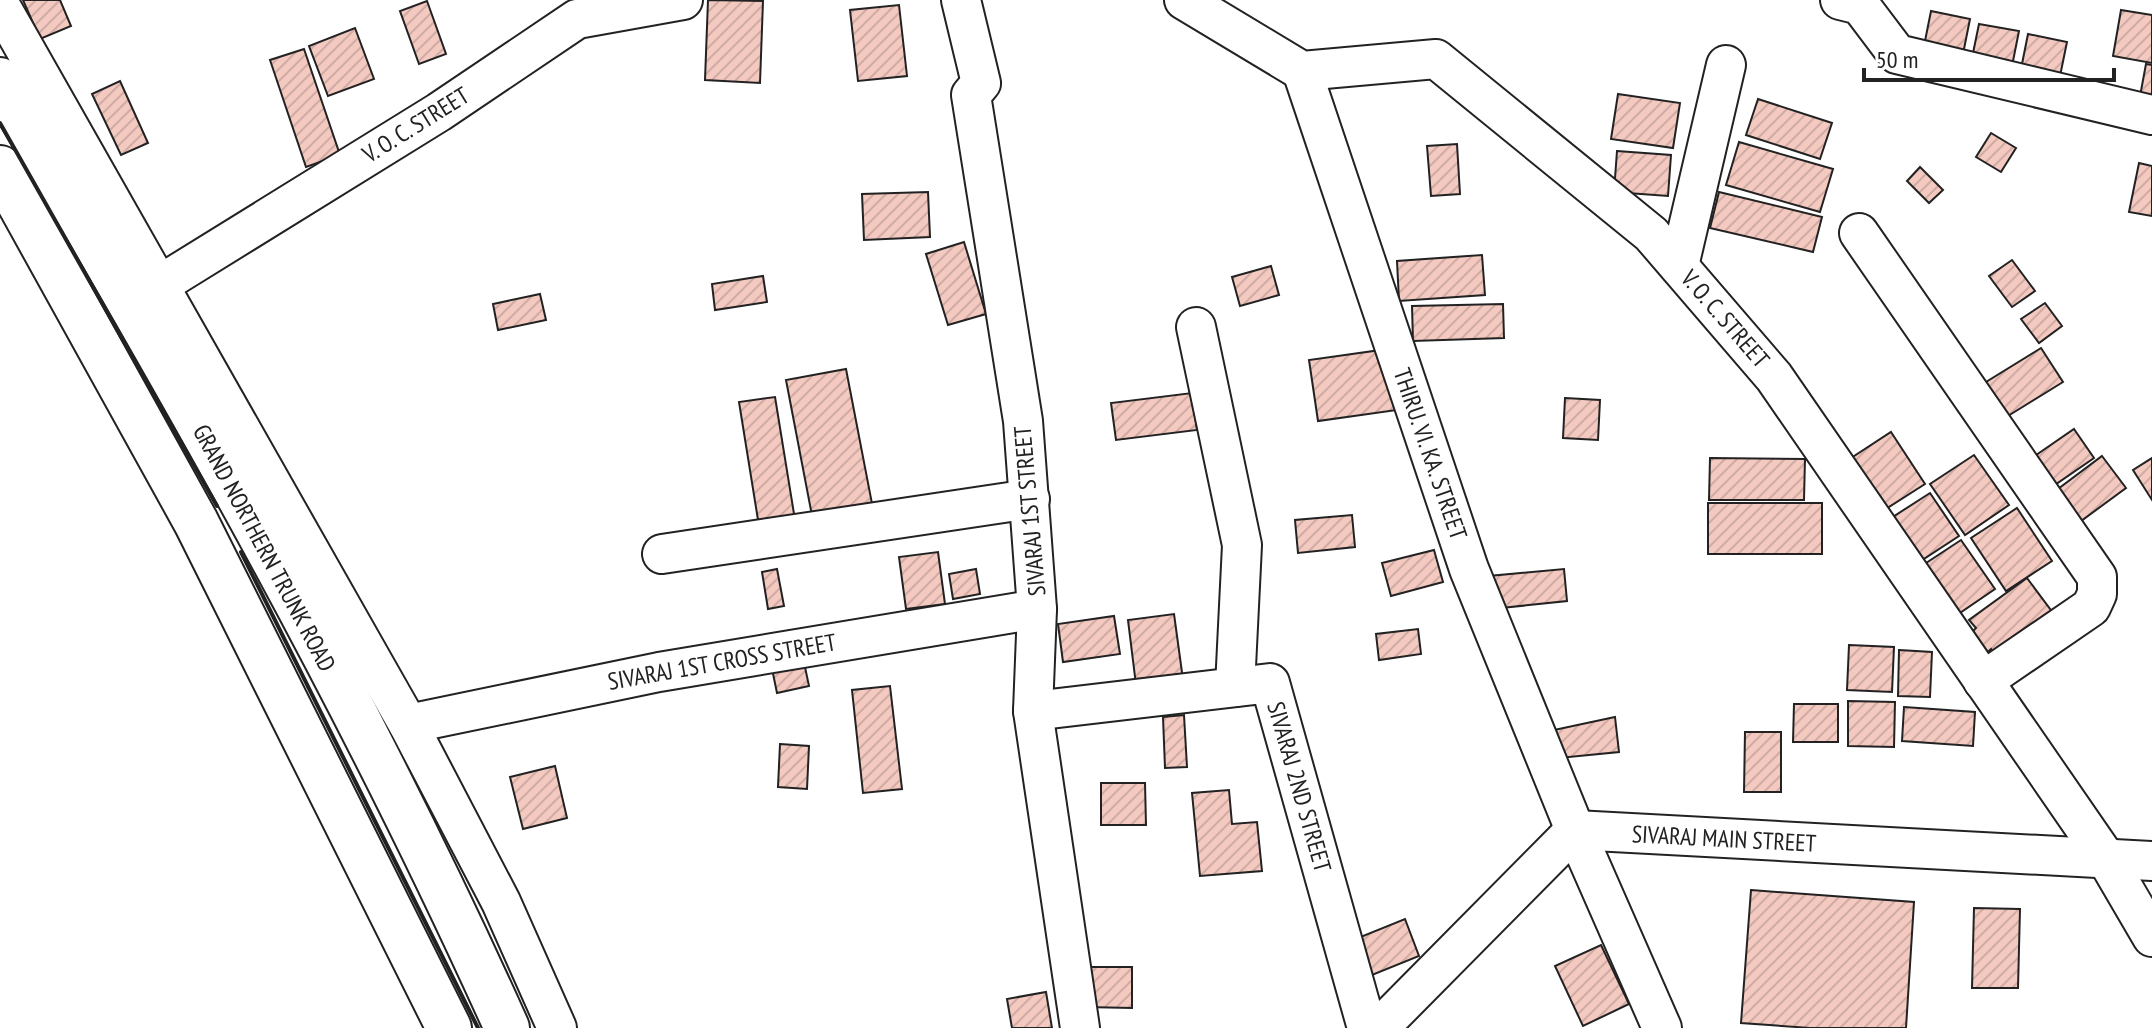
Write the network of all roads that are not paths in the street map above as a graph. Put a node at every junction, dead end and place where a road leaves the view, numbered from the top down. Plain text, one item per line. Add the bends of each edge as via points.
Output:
1 (683, 0) edge
2 (961, 0) edge
3 (1840, 0) edge
4 (0, 5) edge
5 (1199, 5) edge
6 (1726, 65) dead end
7 (1302, 71) junction
8 (0, 80) edge
9 (2152, 115) edge
10 (0, 168) edge
11 (1859, 233) dead end
12 (1679, 266) junction
13 (161, 284) junction
14 (1196, 327) dead end
15 (1030, 499) junction
16 (662, 554) dead end
17 (1037, 609) junction
18 (1983, 681) junction
19 (1235, 687) junction
20 (1033, 711) junction
21 (408, 724) junction
22 (1575, 830) junction
23 (2107, 860) junction
24 (2152, 861) edge
25 (2152, 937) edge
26 (449, 1028) edge
27 (507, 1028) edge
28 (557, 1028) edge
29 (1080, 1028) edge
30 (1367, 1028) edge
31 (1379, 1028) edge
32 (1662, 1028) edge

1 - 13 street, V. O. C. STREET via 577,19 439,112
2 - 15 street, SIVARAJ 1ST STREET via 981,83 971,95 1023,421
3 - 9 street via 1860,5 1897,54
4 - 13 street
5 - 7 street
6 - 12 street
7 - 12 street, V. O. C. STREET via 1436,59 1651,234
7 - 22 street, THIRU. VI. KA. STREET via 1469,569
8 - 27 highway, GRAND NORTHERN TRUNK ROAD via 131,302 365,735
10 - 26 highway, GRAND NORTHERN TRUNK ROAD via 196,522
11 - 18 street via 2097,577 2091,607
12 - 18 street, V. O. C. STREET via 1774,377
13 - 21 street
14 - 19 street via 1242,545
15 - 16 street
15 - 17 street, SIVARAJ 1ST STREET
17 - 20 street, SIVARAJ 1ST STREET
17 - 21 street, SIVARAJ 1ST CROSS STREET via 659,672
18 - 23 street, V. O. C. STREET
19 - 20 street, SIVARAJ 2ND STREET
19 - 30 street, SIVARAJ 2ND STREET via 1270,683
20 - 29 street, SIVARAJ 1ST STREET
21 - 28 street via 501,902
22 - 23 street, SIVARAJ MAIN STREET
22 - 31 street
22 - 32 street, THIRU. VI. KA. STREET
23 - 24 street, SIVARAJ MAIN STREET
23 - 25 street, V. O. C. STREET

